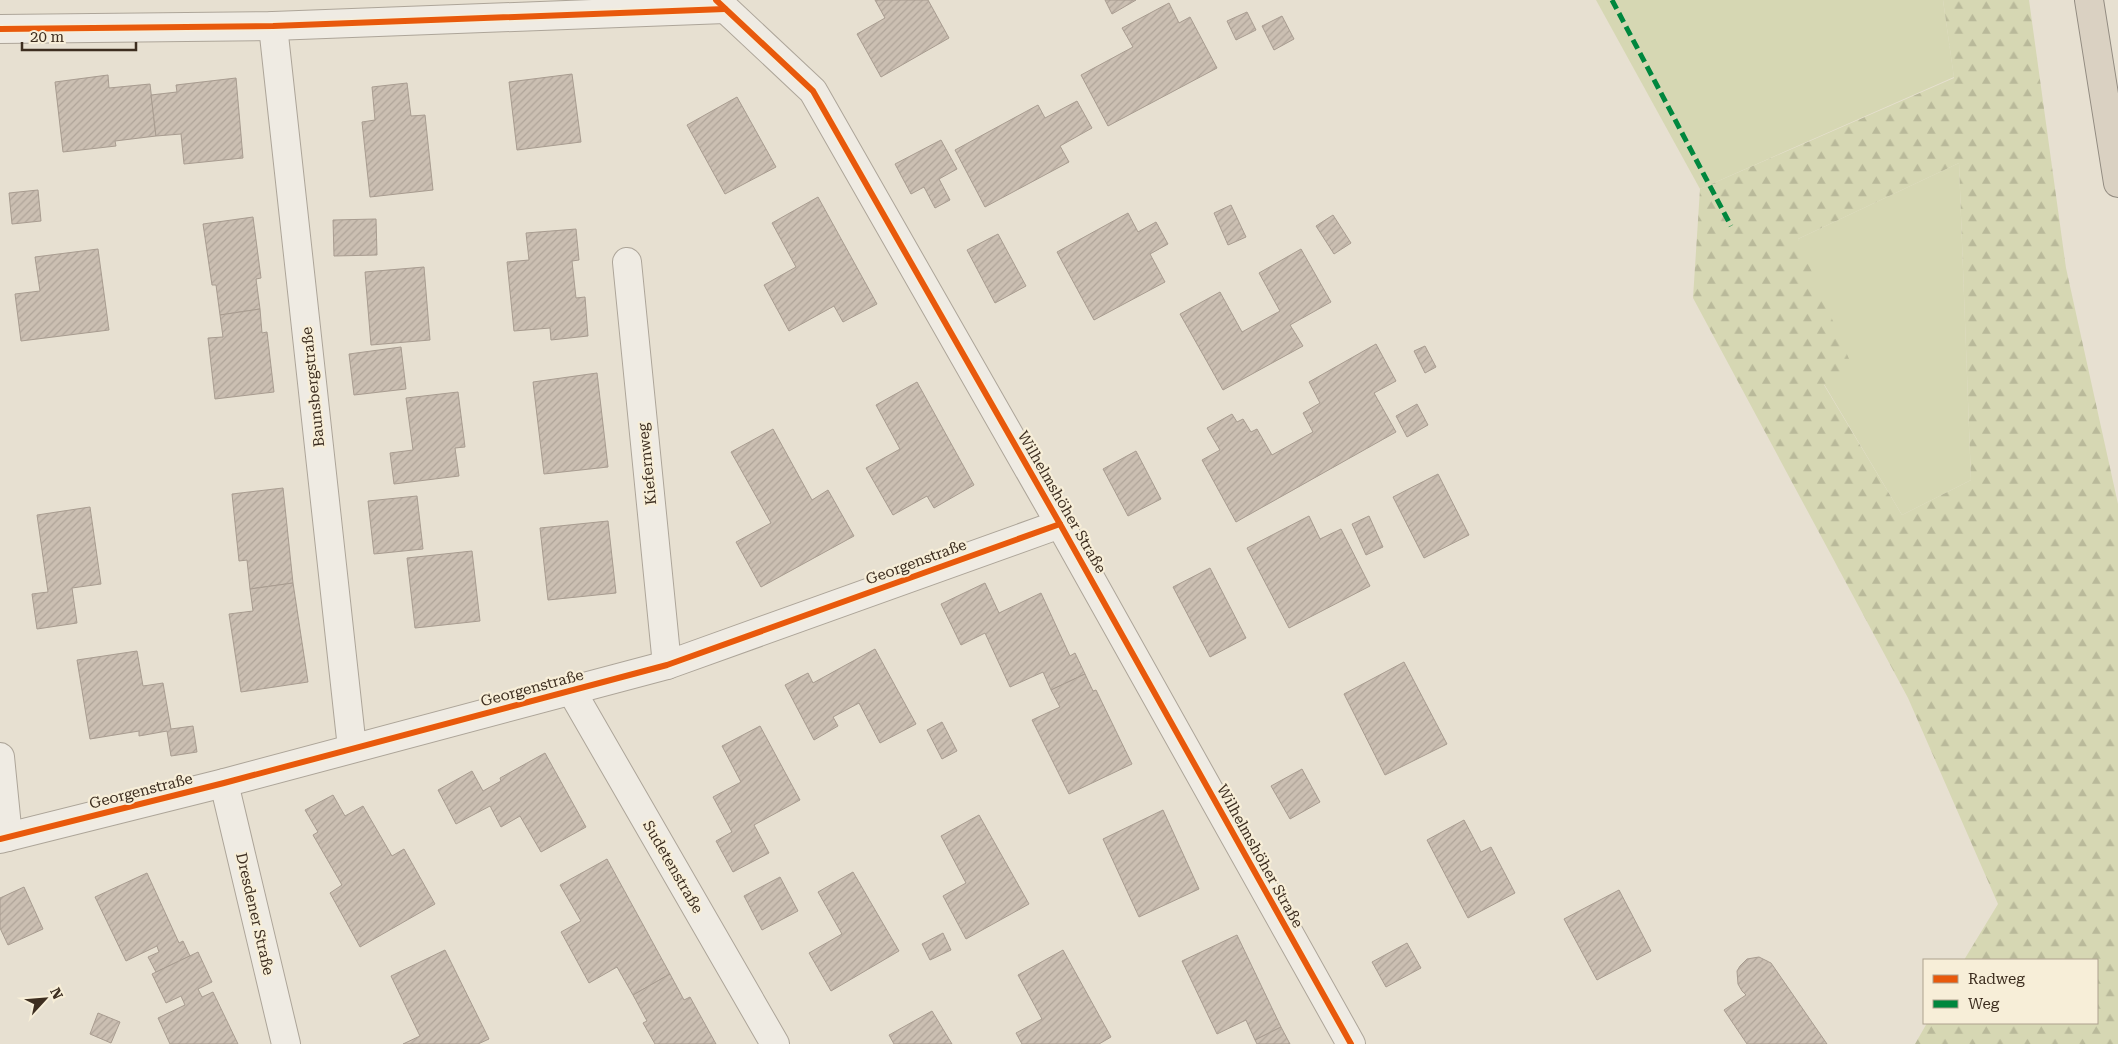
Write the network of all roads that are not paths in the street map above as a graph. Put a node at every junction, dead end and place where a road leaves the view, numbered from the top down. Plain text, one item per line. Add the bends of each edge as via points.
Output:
1 (2089, 0) edge
2 (721, 4) edge
3 (273, 26) junction
4 (0, 29) edge
5 (2118, 182) edge
6 (628, 262) dead end
7 (1060, 524) junction
8 (667, 666) junction
9 (571, 690) junction
10 (352, 748) junction
11 (0, 757) edge
12 (224, 783) junction
13 (4, 838) edge
14 (286, 1044) edge
15 (775, 1044) edge
16 (1351, 1044) edge

1 - 5 highway
2 - 3 street
2 - 7 street, Wilhelmshöher Straße via 813,91
3 - 4 street
3 - 10 street, Baunsbergstraße
6 - 8 street, Kiefernweg
7 - 8 street, Georgenstraße
7 - 16 street, Wilhelmshöher Straße
8 - 9 street, Georgenstraße
9 - 10 street, Georgenstraße
9 - 15 street, Sudetenstraße
10 - 12 street, Georgenstraße
11 - 13 street
12 - 13 street, Georgenstraße
12 - 14 street, Dresdener Straße

